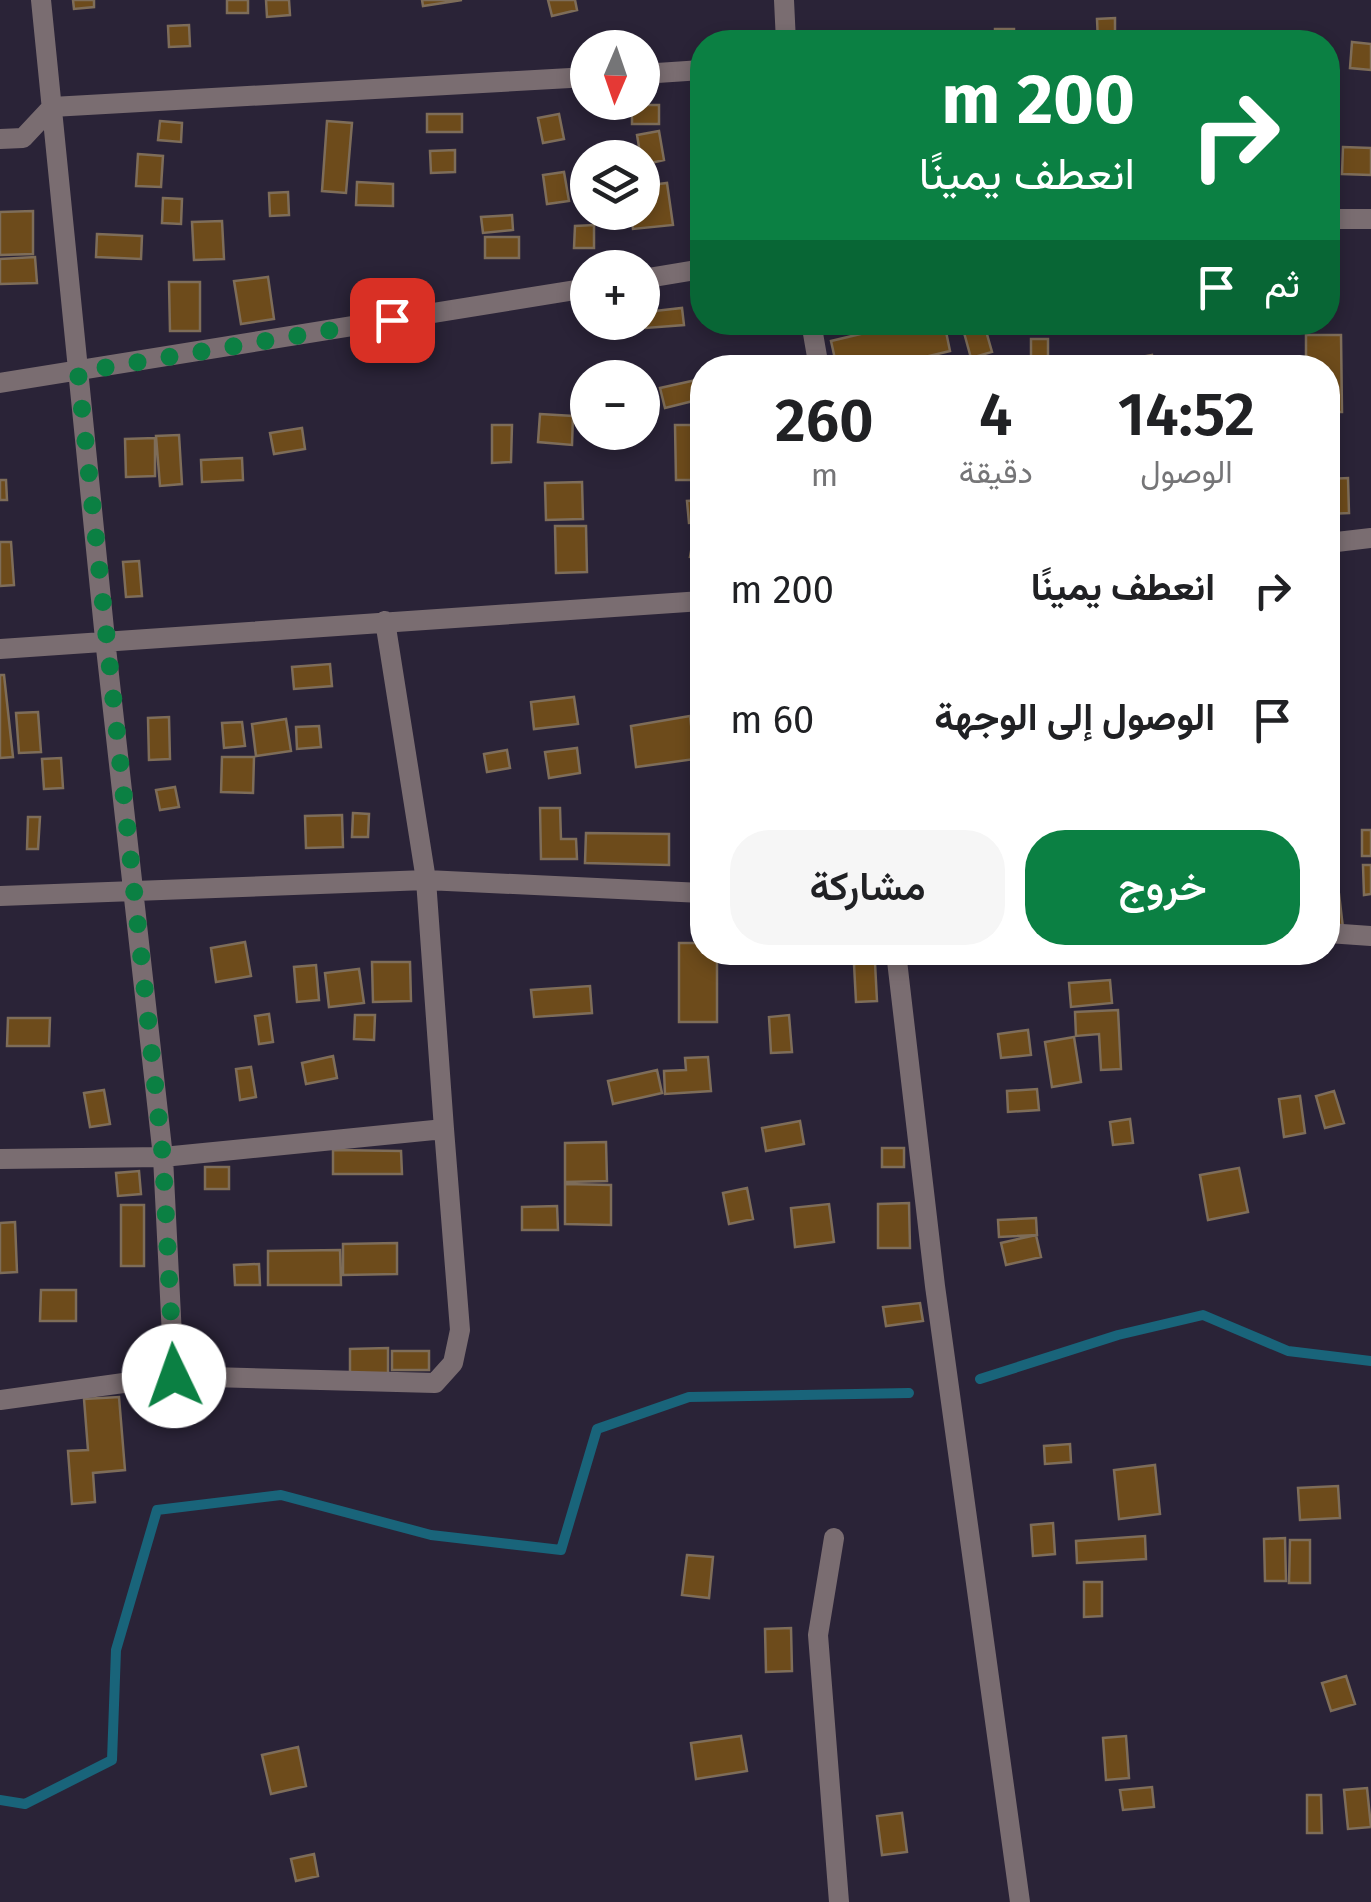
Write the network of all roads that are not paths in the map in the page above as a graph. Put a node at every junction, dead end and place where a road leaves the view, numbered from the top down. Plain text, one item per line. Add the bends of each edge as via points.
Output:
1 (41, 0) edge
2 (784, 0) edge
3 (785, 30) edge
4 (690, 71) edge
5 (660, 73) edge
6 (570, 78) edge
7 (52, 107) junction
8 (0, 138) edge
9 (1340, 219) edge
10 (1371, 219) edge
11 (690, 271) edge
12 (660, 276) edge
13 (570, 291) edge
14 (78, 372) junction
15 (0, 383) edge
16 (1371, 538) edge
17 (1340, 541) edge
18 (690, 602) edge
19 (385, 621) junction
20 (105, 640) junction
21 (0, 649) edge
22 (426, 880) junction
23 (133, 888) junction
24 (690, 892) edge
25 (0, 896) edge
26 (1340, 934) edge
27 (1371, 936) edge
28 (898, 965) edge
29 (444, 1128) junction
30 (163, 1158) junction
31 (0, 1159) edge
32 (174, 1376) junction
33 (0, 1400) edge
34 (834, 1538) dead end
35 (839, 1902) edge
36 (1020, 1902) edge

1 - 7 street
2 - 3 street
4 - 5 street
6 - 7 street
7 - 8 street via 22,138
7 - 14 street
9 - 10 street
11 - 12 street
13 - 14 street
14 - 15 street
14 - 20 street
16 - 17 street
18 - 19 street
19 - 20 street
19 - 22 street
20 - 21 street
20 - 23 street
22 - 23 street
22 - 24 street
22 - 29 street
23 - 25 street
23 - 30 street
26 - 27 street
28 - 36 street
29 - 30 street
29 - 32 street via 460,1330 454,1363 434,1383
30 - 31 street
30 - 32 street
32 - 33 street
34 - 35 street via 818,1634

